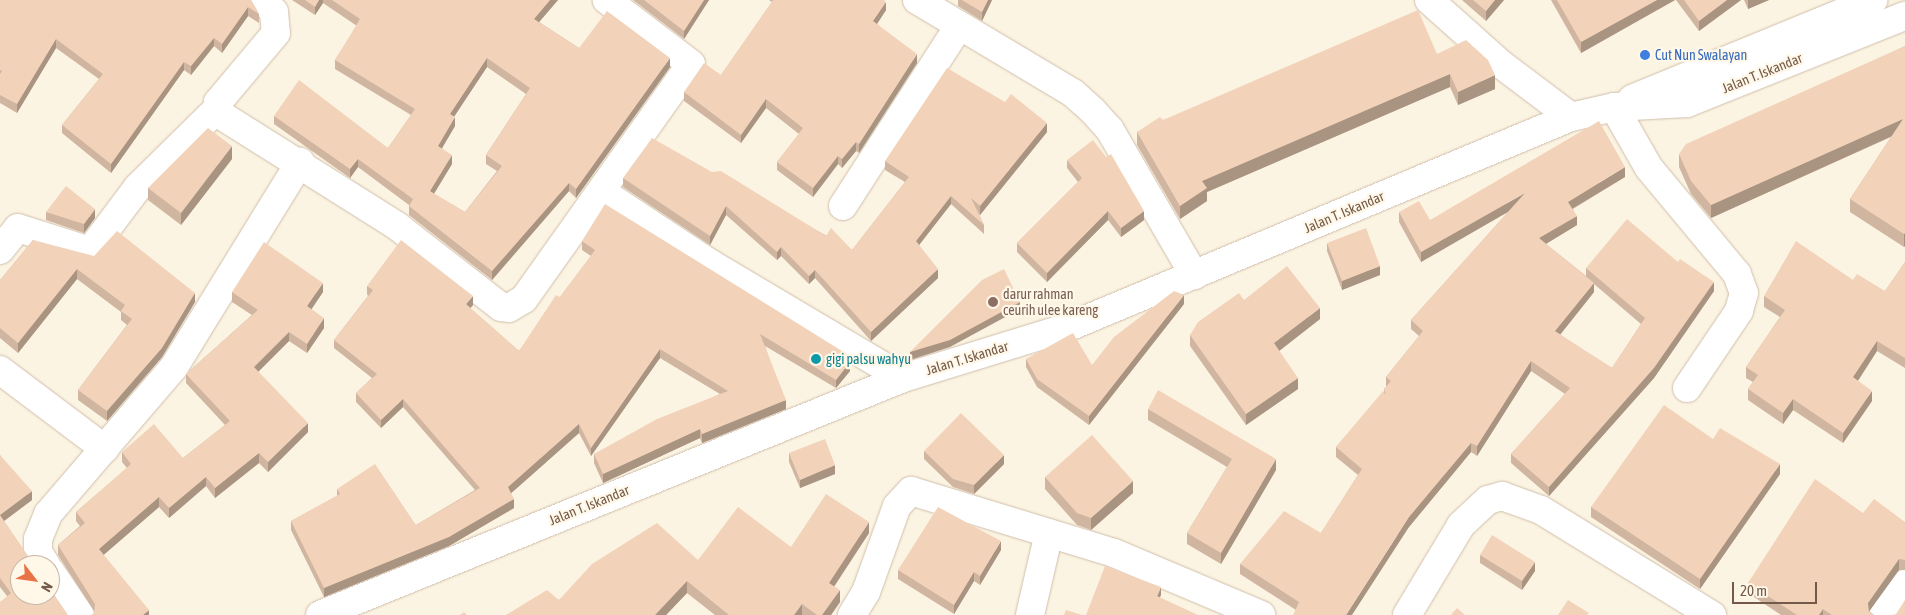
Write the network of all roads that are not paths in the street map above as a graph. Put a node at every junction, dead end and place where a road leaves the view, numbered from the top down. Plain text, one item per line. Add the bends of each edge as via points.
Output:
1 (263, 0) edge
2 (607, 0) edge
3 (917, 0) edge
4 (1429, 0) edge
5 (1873, 0) edge
6 (1905, 16) edge
7 (959, 26) junction
8 (1614, 107) junction
9 (217, 109) junction
10 (1571, 117) junction
11 (300, 162) junction
12 (602, 192) junction
13 (843, 206) dead end
14 (0, 250) edge
15 (1194, 275) junction
16 (0, 370) edge
17 (903, 378) junction
18 (1687, 388) dead end
19 (105, 449) junction
20 (1049, 533) junction
21 (40, 555) edge
22 (1905, 584) edge
23 (60, 586) edge
24 (80, 615) edge
25 (320, 615) edge
26 (852, 615) edge
27 (1030, 615) edge
28 (1261, 615) edge
29 (1407, 615) edge
30 (1712, 615) edge
31 (1883, 615) edge

1 - 9 street via 274,12 276,33 218,102
2 - 12 street via 691,64
3 - 7 street
4 - 10 street via 1502,65
5 - 8 street, Jalan T. Iskandar
6 - 8 street, Jalan T. Iskandar via 1687,103
7 - 13 street
7 - 15 street via 1073,94 1093,111 1110,130
8 - 10 street, Jalan T. Iskandar
8 - 18 street via 1649,168 1737,274 1744,292 1739,311
9 - 11 street
9 - 14 street via 138,187 90,251 18,228
10 - 15 street, Jalan T. Iskandar
11 - 12 street via 397,226 501,307 517,306 524,299
11 - 19 street via 174,367
12 - 17 street via 711,264
15 - 17 street, Jalan T. Iskandar via 1066,328
16 - 19 street
17 - 25 street, Jalan T. Iskandar
19 - 21 street via 48,514 38,539
20 - 26 street via 911,491 897,506 866,592
20 - 27 street
20 - 28 street via 1114,552
22 - 31 street
23 - 24 street
29 - 30 street via 1461,525 1488,500 1502,496 1541,510

